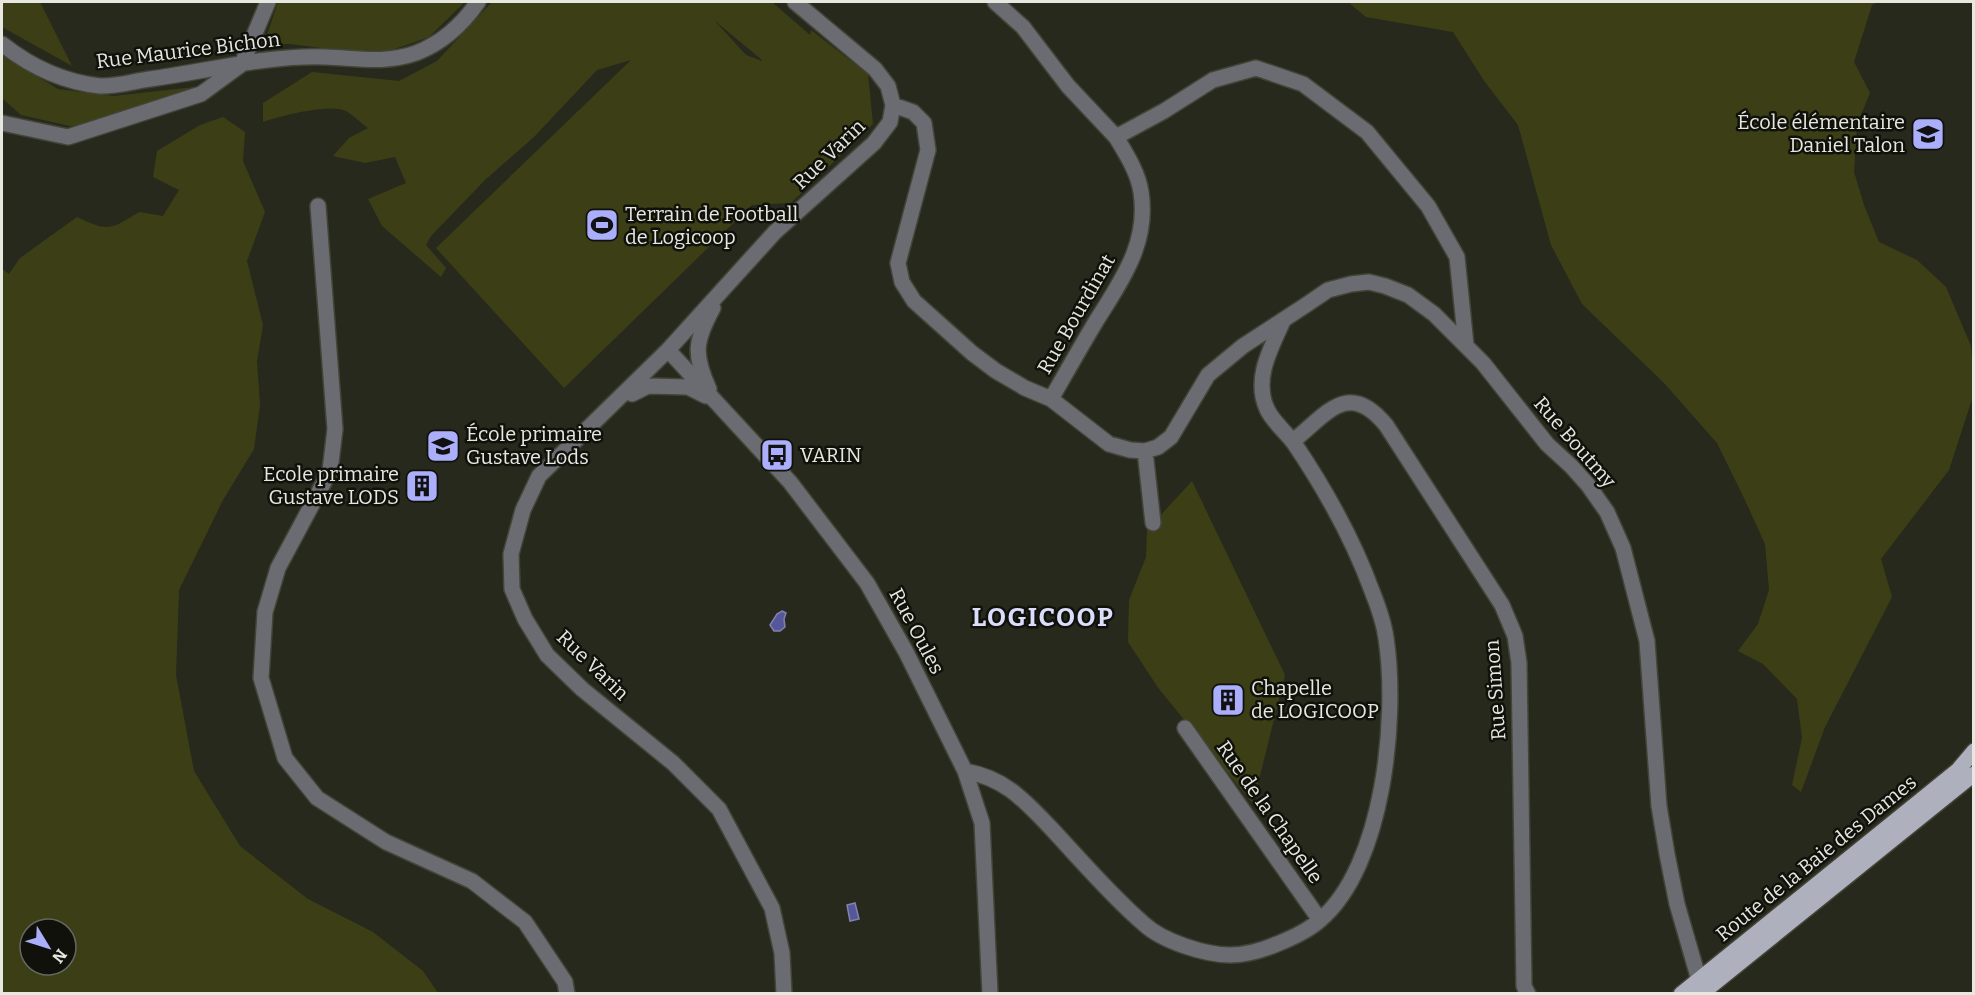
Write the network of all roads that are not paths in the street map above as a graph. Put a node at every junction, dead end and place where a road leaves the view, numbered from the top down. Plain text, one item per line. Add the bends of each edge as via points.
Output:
1 (268, 2) edge
2 (478, 2) edge
3 (795, 2) edge
4 (995, 2) edge
5 (2, 44) edge
6 (242, 64) junction
7 (893, 105) junction
8 (2, 123) edge
9 (1116, 137) junction
10 (318, 206) dead end
11 (739, 272) junction
12 (1282, 321) junction
13 (1466, 345) junction
14 (668, 350) junction
15 (1051, 399) junction
16 (714, 400) junction
17 (617, 402) junction
18 (1293, 441) junction
19 (1145, 451) junction
20 (1153, 523) dead end
21 (1185, 728) dead end
22 (1974, 751) edge
23 (965, 771) junction
24 (1974, 774) edge
25 (1320, 920) junction
26 (1700, 987) edge
27 (567, 993) edge
28 (784, 993) edge
29 (990, 993) edge
30 (1528, 993) edge
31 (1681, 993) edge

1 - 6 street
2 - 6 street, Rue Maurice Bichon via 436,44 393,59 274,58
3 - 7 street via 875,69 888,86
4 - 9 street via 1023,27 1068,86
5 - 6 street, Rue Maurice Bichon via 56,77 103,86
6 - 8 street via 201,94 68,137
7 - 11 street, Rue Varin via 890,122 874,143 775,232
7 - 15 street via 913,112 924,123 928,150 898,263 902,282 914,301 972,353 1025,388
9 - 13 street via 1213,80 1256,68 1303,84 1367,132 1428,206 1457,257
9 - 15 street, Rue Bourdinat via 1141,190 1143,219 1138,242 1129,269
10 - 27 street via 335,429 330,471 278,568 265,612 261,678 285,758 317,798 387,842 472,881 525,922 565,982
11 - 14 street, Rue Varin
11 - 16 street via 713,308 700,335 697,358
12 - 13 street, Rue Boutmy via 1328,290 1369,282 1408,295
12 - 18 street via 1261,383 1267,410
12 - 19 street, Rue Boutmy via 1208,375 1170,437
13 - 26 street, Rue Boutmy via 1547,444 1588,485 1607,512 1623,548 1647,641 1659,806 1677,903
14 - 16 street, Rue Oules
14 - 17 street, Rue Varin
15 - 19 street via 1109,444
16 - 17 street via 688,387 648,386
16 - 23 street, Rue Oules via 790,482 867,583
17 - 28 street, Rue Varin via 539,476 515,534 512,589 547,655 582,689 673,763 719,809 772,908 782,953
18 - 25 street via 1354,545 1386,635 1390,677 1388,744 1375,824 1338,900
18 - 30 street, Rue Simon via 1344,402 1374,411 1460,538 1510,623 1519,663 1524,986
19 - 20 street
21 - 25 street, Rue de la Chapelle
22 - 26 main road, Route de la Baie des Dames via 1958,770
23 - 25 street via 983,774 1007,786 1145,926 1170,940 1229,955 1263,950
23 - 29 street, Rue Oules via 982,823
24 - 26 main road, Route de la Baie des Dames
26 - 31 main road, Route de la Baie des Dames

